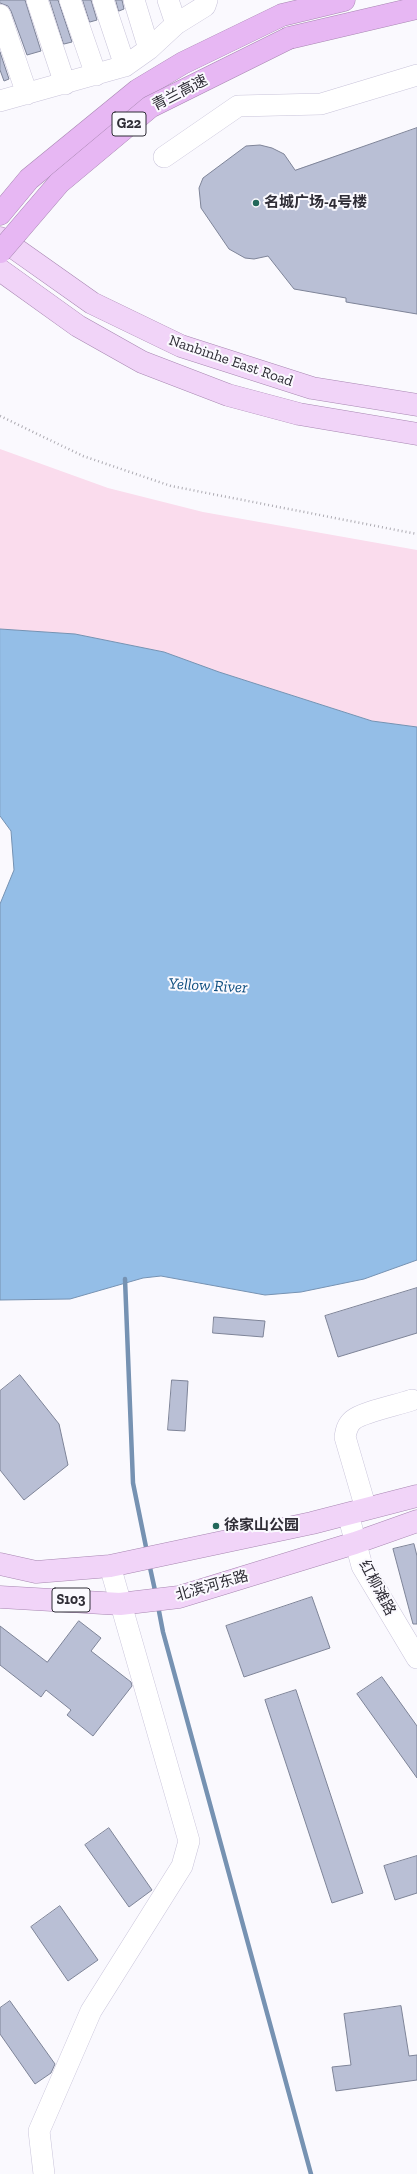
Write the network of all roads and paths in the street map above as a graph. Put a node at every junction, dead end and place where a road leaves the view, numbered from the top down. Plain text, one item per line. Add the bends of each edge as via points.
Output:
1 (36, 0) edge
2 (70, 0) edge
3 (103, 0) edge
4 (134, 0) edge
5 (168, 0) edge
6 (344, 0) edge
7 (205, 2) edge
8 (417, 8) edge
9 (0, 15) edge
10 (176, 24) junction
11 (149, 49) junction
12 (125, 66) junction
13 (96, 75) junction
14 (415, 76) edge
15 (65, 84) junction
16 (28, 94) junction
17 (0, 101) edge
18 (164, 157) dead end
19 (0, 214) edge
20 (0, 238) edge
21 (0, 252) edge
22 (0, 270) edge
23 (417, 405) edge
24 (0, 416) edge
25 (417, 434) edge
26 (417, 534) edge
27 (412, 1400) dead end
28 (417, 1496) edge
29 (357, 1512) junction
30 (417, 1520) edge
31 (355, 1543) junction
32 (0, 1564) edge
33 (110, 1566) junction
34 (0, 1597) edge
35 (120, 1604) junction
36 (417, 1658) edge
37 (44, 2174) edge

1 - 15 street
2 - 13 street
3 - 12 street
4 - 11 street
5 - 10 street
6 - 19 highway, 青兰高速 / G22 via 282,15 197,56 138,90 30,179
7 - 10 street
8 - 21 highway, 青兰高速 / G22, bridge via 290,38 150,107 59,183
9 - 16 street
10 - 11 street
11 - 12 street
12 - 13 street
13 - 15 street
14 - 18 street via 321,104 238,106
15 - 16 street
16 - 17 street
20 - 23 main road, Nanbinhe East Road via 92,303 181,346 312,388
22 - 25 main road, Nanbinhe East Road via 78,326 142,362 228,395 299,414
24 - 26 path via 83,456 171,486
27 - 29 street, 红柳滩路 via 359,1417 349,1424 346,1430
28 - 29 main road
29 - 31 street, 红柳滩路
29 - 33 main road
30 - 31 main road, 北滨河东路
31 - 35 main road, 北滨河东路 / S103 via 179,1597
31 - 36 street, 红柳滩路 via 362,1566
32 - 33 main road, S103 via 36,1572
33 - 35 street
34 - 35 main road, 北滨河东路 / S103
35 - 37 street via 189,1841 182,1866 91,2011 39,2131

